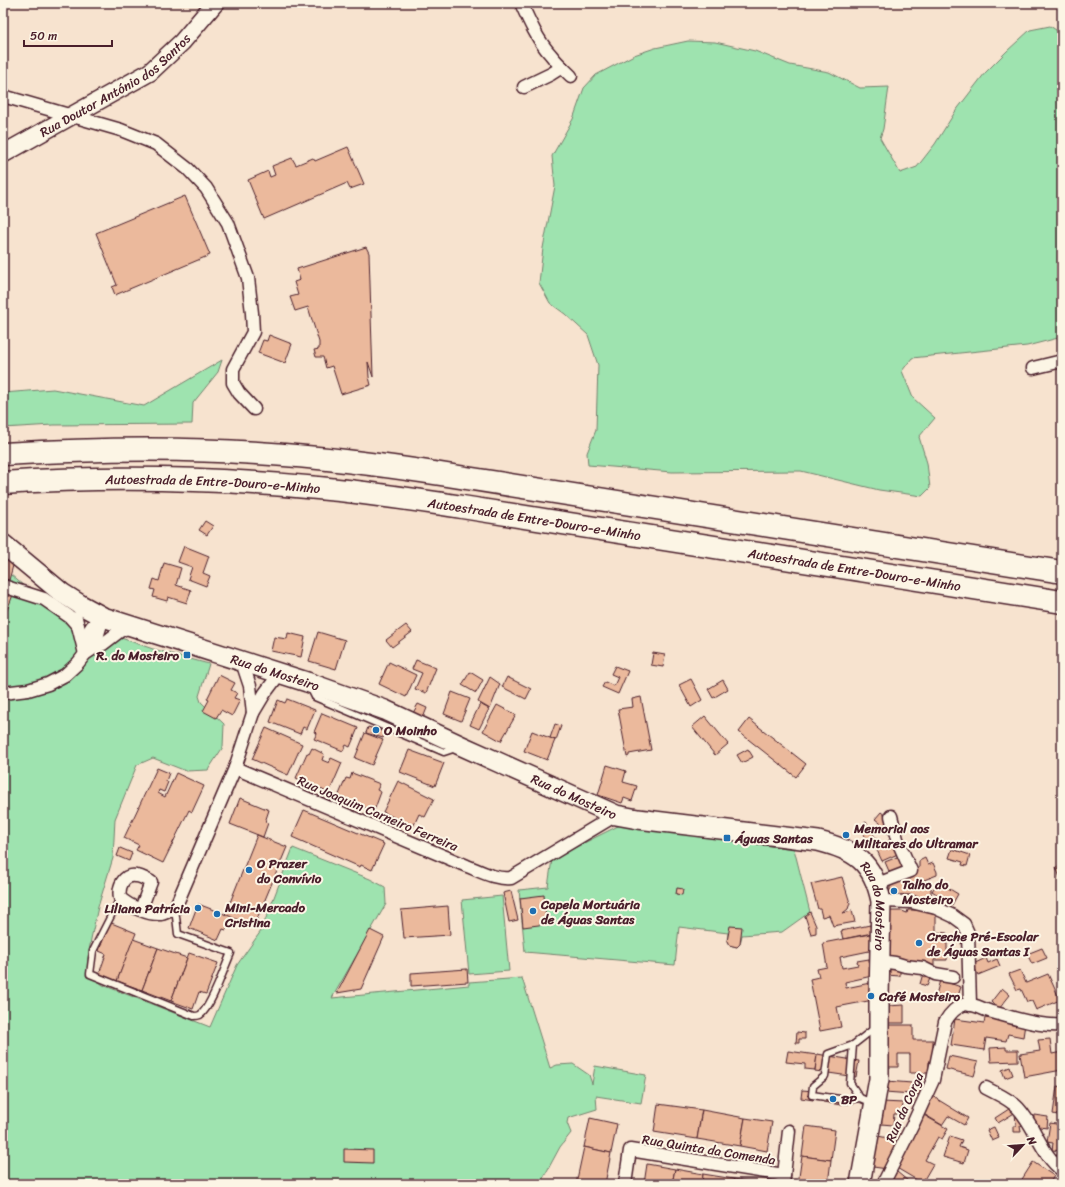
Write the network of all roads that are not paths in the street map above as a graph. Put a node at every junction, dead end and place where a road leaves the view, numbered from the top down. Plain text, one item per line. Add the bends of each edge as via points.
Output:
1 (215, 3) edge
2 (521, 3) edge
3 (562, 67) junction
4 (571, 76) dead end
5 (524, 87) dead end
6 (3, 96) edge
7 (70, 116) junction
8 (3, 154) edge
9 (1062, 361) edge
10 (1033, 368) dead end
11 (254, 409) dead end
12 (3, 454) edge
13 (3, 483) edge
14 (3, 544) edge
15 (1062, 572) edge
16 (3, 586) edge
17 (62, 593) junction
18 (1062, 602) edge
19 (102, 617) junction
20 (78, 626) junction
21 (131, 626) junction
22 (89, 651) junction
23 (242, 662) junction
24 (280, 673) junction
25 (3, 693) edge
26 (253, 713) junction
27 (235, 768) junction
28 (616, 815) junction
29 (891, 816) dead end
30 (879, 894) junction
31 (120, 898) junction
32 (176, 908) junction
33 (141, 909) junction
34 (880, 961) junction
35 (953, 977) dead end
36 (970, 1005) junction
37 (879, 1024) junction
38 (1062, 1025) edge
39 (854, 1045) junction
40 (986, 1088) dead end
41 (867, 1101) junction
42 (790, 1131) dead end
43 (1062, 1170) edge
44 (783, 1180) edge
45 (625, 1184) edge
46 (860, 1184) edge
47 (883, 1184) edge

1 - 7 street, Rua Doutor António dos Santos via 182,42 150,72
2 - 3 street via 541,42
3 - 4 street
3 - 5 street
6 - 7 street
7 - 8 street, Rua Doutor António dos Santos
7 - 11 street via 121,130 156,144 188,169 206,188 228,223 248,278 253,332 233,369 233,383
9 - 10 street
12 - 15 highway via 161,449 258,453 352,462
13 - 18 highway, Autoestrada de Entre-Douro-e-Minho via 58,479 154,478 249,482 368,493
14 - 17 main road, Rua do Mosteiro
16 - 20 street via 44,599 70,617
17 - 19 main road, Rua do Mosteiro
17 - 20 street via 75,614
19 - 21 main road, Rua do Mosteiro
19 - 22 street via 89,628 86,638
20 - 22 street
21 - 22 street
21 - 23 main road, Rua do Mosteiro
22 - 25 street via 65,675 48,684
23 - 24 main road, Rua do Mosteiro
23 - 26 street via 250,686
24 - 26 street
24 - 28 main road, Rua do Mosteiro via 385,710
26 - 27 street
27 - 28 street, Rua Joaquim Carneiro Ferreira via 488,874 506,878 511,878
27 - 32 street
28 - 30 main road, Rua do Mosteiro via 833,844 860,859 872,872
29 - 30 street via 897,839 911,871 885,881
30 - 34 main road, Rua do Mosteiro
30 - 36 street via 936,908 964,924 968,932
31 - 32 lane via 94,951 90,974 197,1016 207,1008 231,953 178,934
31 - 33 street via 129,905
31 - 33 street via 120,885 124,880 136,876 151,882
32 - 33 street via 158,914
34 - 35 street via 923,968 935,974
34 - 37 main road, Rua do Mosteiro
36 - 38 street via 1042,1025
36 - 47 street, Rua da Corga via 964,1004 956,1008 945,1022 934,1080
37 - 39 lane
37 - 41 main road, Rua do Mosteiro via 879,1079
39 - 41 lane via 850,1083
39 - 41 lane via 828,1054 825,1076 813,1086 812,1095
40 - 43 street via 1012,1102 1019,1109 1048,1156
41 - 46 main road, Rua do Mosteiro
42 - 44 street
44 - 45 street, Rua Quinta da Comenda via 630,1150

